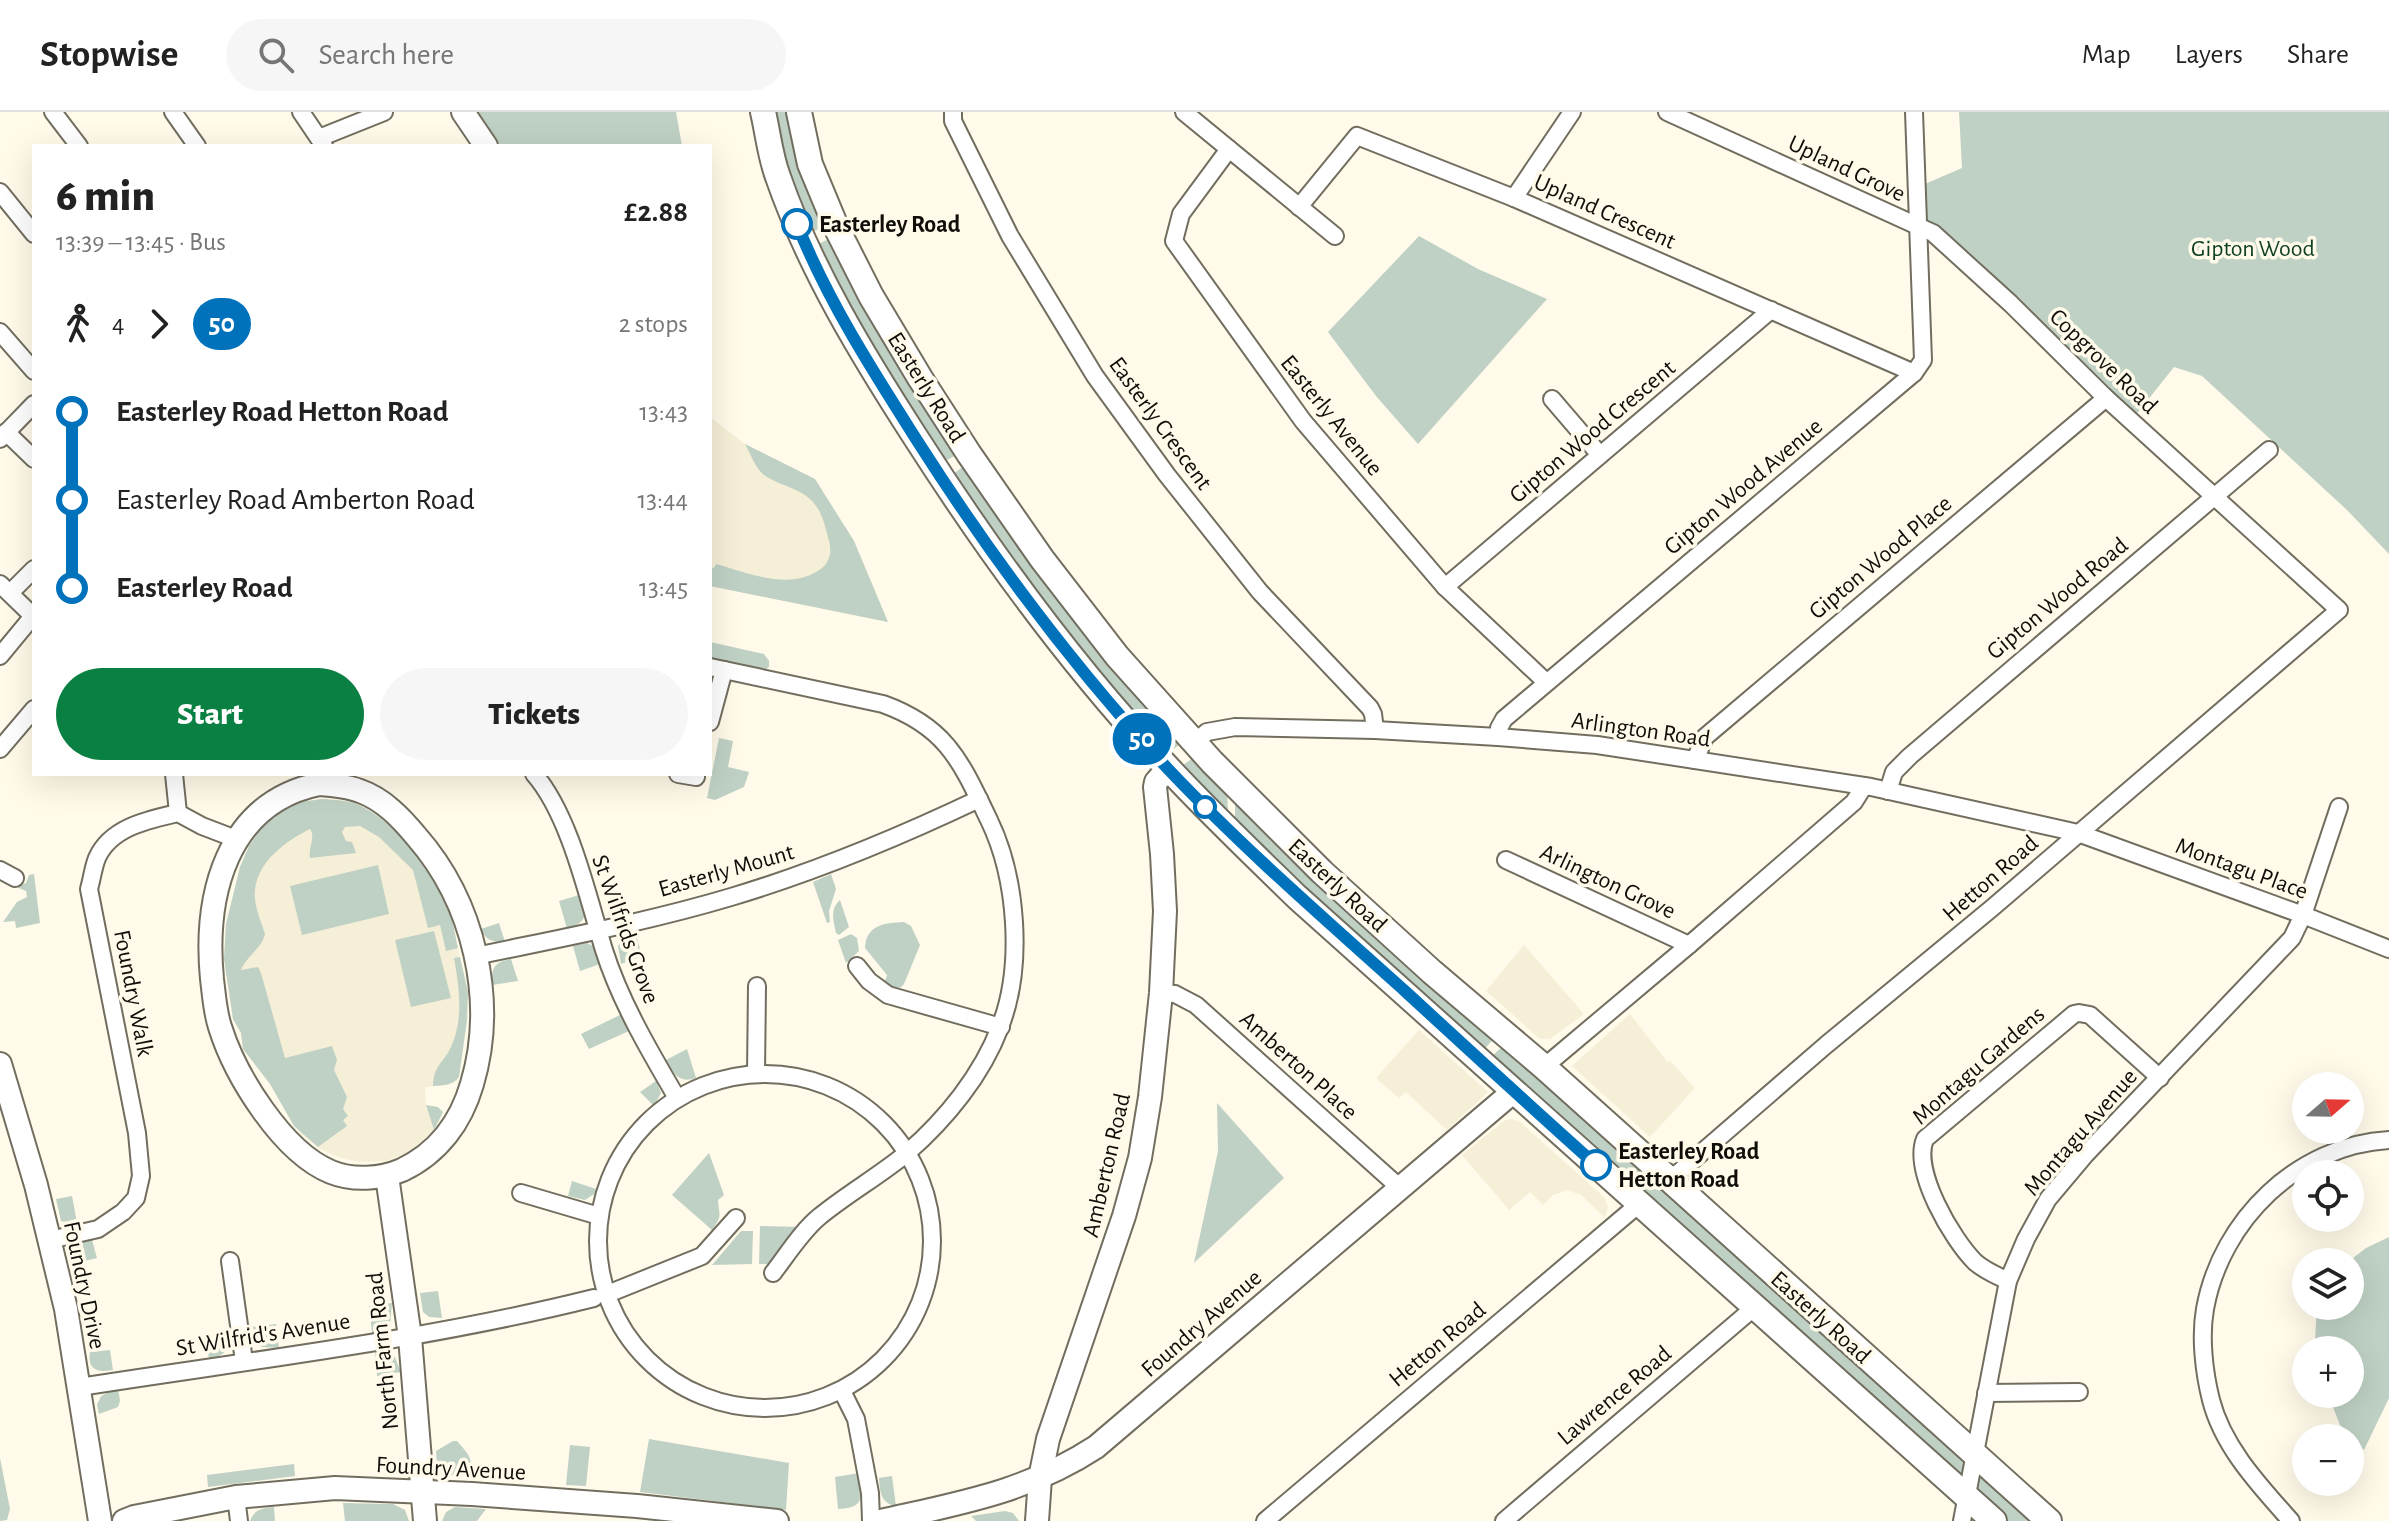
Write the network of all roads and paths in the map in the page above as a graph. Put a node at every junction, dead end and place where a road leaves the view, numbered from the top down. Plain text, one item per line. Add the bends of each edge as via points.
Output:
1 (53, 112) edge
2 (173, 112) edge
3 (301, 112) edge
4 (384, 112) edge
5 (463, 112) edge
6 (763, 112) edge
7 (799, 112) edge
8 (953, 112) edge
9 (1184, 112) edge
10 (1572, 112) edge
11 (1667, 112) edge
12 (1914, 112) edge
13 (322, 142) edge
14 (77, 144) edge
15 (196, 144) edge
16 (485, 144) edge
17 (1229, 149) junction
18 (0, 192) edge
19 (1514, 198) junction
20 (1299, 207) junction
21 (1918, 227) junction
22 (837, 229) junction
23 (32, 232) edge
24 (1335, 236) dead end
25 (805, 243) junction
26 (1771, 310) junction
27 (0, 332) edge
28 (32, 369) edge
29 (1914, 373) junction
30 (2106, 398) junction
31 (1552, 399) dead end
32 (32, 406) edge
33 (3, 436) edge
34 (2269, 450) dead end
35 (969, 454) junction
36 (1600, 455) junction
37 (32, 458) edge
38 (939, 475) junction
39 (2214, 497) junction
40 (32, 570) edge
41 (1445, 587) junction
42 (5, 588) edge
43 (2339, 610) joint
44 (32, 614) edge
45 (32, 618) edge
46 (0, 656) edge
47 (717, 668) edge
48 (1546, 682) junction
49 (712, 707) edge
50 (32, 711) edge
51 (1375, 730) junction
52 (1498, 737) junction
53 (1195, 742) junction
54 (0, 749) edge
55 (1695, 760) junction
56 (1168, 768) junction
57 (174, 776) edge
58 (535, 776) edge
59 (298, 781) edge
60 (1864, 786) junction
61 (1888, 791) junction
62 (979, 799) junction
63 (2339, 807) dead end
64 (178, 813) junction
65 (2078, 833) junction
66 (236, 839) junction
67 (1506, 860) dead end
68 (2303, 915) junction
69 (599, 930) junction
70 (1689, 945) junction
71 (2389, 949) edge
72 (476, 956) junction
73 (857, 966) dead end
74 (757, 986) dead end
75 (1161, 993) junction
76 (1001, 1027) junction
77 (0, 1064) edge
78 (1544, 1067) junction
79 (756, 1074) junction
80 (2160, 1078) junction
81 (1514, 1091) junction
82 (677, 1098) junction
83 (2389, 1140) edge
84 (907, 1153) junction
85 (387, 1176) junction
86 (1670, 1180) junction
87 (1399, 1187) junction
88 (521, 1193) dead end
89 (1639, 1204) junction
90 (599, 1216) junction
91 (736, 1218) dead end
92 (50, 1240) junction
93 (230, 1261) dead end
94 (773, 1273) dead end
95 (2008, 1281) junction
96 (600, 1296) junction
97 (1756, 1306) junction
98 (410, 1337) junction
99 (244, 1361) junction
100 (80, 1387) junction
101 (842, 1391) junction
102 (2079, 1392) dead end
103 (1986, 1393) junction
104 (1975, 1456) junction
105 (1040, 1478) junction
106 (423, 1491) junction
107 (1966, 1496) junction
108 (236, 1497) junction
109 (100, 1521) edge
110 (124, 1521) edge
111 (239, 1521) edge
112 (425, 1521) edge
113 (777, 1521) edge
114 (871, 1521) edge
115 (881, 1521) edge
116 (1037, 1521) edge
117 (1265, 1521) edge
118 (1504, 1521) edge
119 (1962, 1521) edge
120 (1994, 1521) edge
121 (2049, 1521) edge
122 (2291, 1521) edge

1 - 14 street
2 - 15 street
3 - 13 street
4 - 13 street
5 - 16 street
6 - 25 main road, Easterly Road via 777,174
7 - 22 main road, Easterly Road via 810,164
8 - 51 street, Easterly Crescent via 1010,236 1095,376 1260,592 1370,708
9 - 17 street
10 - 19 street
11 - 21 street, Upland Grove
12 - 21 street
17 - 20 street
17 - 41 street, Easterly Avenue via 1181,214 1174,241 1303,421
18 - 23 street
19 - 20 street, Upland Crescent via 1357,136
19 - 26 street, Upland Crescent
20 - 24 street
21 - 29 street via 1923,360
21 - 30 street, Copgrove Road via 1933,233 2010,303
22 - 25 main road
22 - 35 main road, Easterly Road via 871,296
25 - 38 main road, Easterly Road
26 - 29 street, Upland Crescent
26 - 36 street, Gipton Wood Crescent
27 - 28 street
29 - 48 street, Gipton Wood Avenue
30 - 39 street, Copgrove Road
30 - 55 street, Gipton Wood Place via 1705,737
31 - 36 street
32 - 33 street
33 - 37 street
34 - 39 street, Gipton Wood Road
35 - 38 main road
35 - 53 main road, Easterly Road via 1108,644
36 - 41 street, Gipton Wood Crescent
38 - 56 main road, Easterly Road via 1011,579
39 - 43 street, Copgrove Road
39 - 61 street, Gipton Wood Road via 1910,756 1894,772
40 - 42 street
41 - 48 street, Easterly Avenue
42 - 44 street
43 - 65 street, Hetton Road
45 - 46 street
47 - 49 street
47 - 62 street via 909,714 946,744
48 - 52 street, Gipton Wood Avenue via 1504,719
50 - 54 street
51 - 52 street, Arlington Road
51 - 53 street, Arlington Road via 1235,727 1207,732
52 - 55 street, Arlington Road
53 - 78 main road, Easterly Road via 1322,872
55 - 60 street, Arlington Road
56 - 75 street, Amberton Road via 1155,787 1165,911
56 - 81 main road, Easterly Road via 1297,897
57 - 64 street
58 - 69 street, St Wilfrids Grove via 562,821
59 - 66 street via 251,819
59 - 72 street via 362,791 405,823 445,876
60 - 61 street, Arlington Road
60 - 70 street via 1854,802
61 - 65 street, Arlington Road
62 - 69 street, Easterly Mount via 905,835 807,872
62 - 76 street via 996,834 1014,918 1014,958
63 - 68 street, Montagu Avenue
64 - 66 street
64 - 92 street, Foundry Walk via 137,822 110,840 98,857 89,889 137,1133 141,1176 136,1198 98,1229
65 - 68 street, Montagu Place
65 - 86 street, Hetton Road
66 - 85 street via 215,892 210,959 219,1025 231,1055 264,1111 310,1159 332,1172
67 - 70 street, Arlington Grove
68 - 71 street, Montagu Place
68 - 80 street, Montagu Avenue via 2292,938
69 - 72 street, Easterly Mount
69 - 82 street, St Wilfrids Grove via 641,1036
70 - 78 street
72 - 85 street via 481,1048 467,1100 434,1149
73 - 76 street via 888,995
74 - 79 street
75 - 87 street, Amberton Place via 1196,1005
75 - 105 street, Amberton Road via 1140,1158 1058,1406
76 - 84 street via 959,1099
77 - 92 street, Foundry Drive
78 - 86 main road, Easterly Road
79 - 82 street via 715,1081
79 - 84 street via 800,1077 842,1092 878,1118
80 - 95 street, Montagu Avenue via 2048,1199
80 - 95 street, Montagu Gardens via 2090,1015 2074,1014 1925,1139 1923,1164 1949,1230 1974,1260
81 - 87 street, Foundry Avenue
81 - 89 main road, Easterly Road
82 - 90 street via 648,1120 625,1149 608,1181
83 - 122 street via 2337,1151 2296,1170 2264,1195 2237,1229 2205,1309 2211,1401 2230,1446
84 - 94 street via 816,1219
84 - 101 street via 928,1204 932,1259 917,1312 886,1358
85 - 98 street, North Farm Road
86 - 104 main road, Easterly Road
87 - 105 street, Foundry Avenue via 1096,1447
88 - 90 street
89 - 97 main road, Easterly Road
89 - 117 street, Hetton Road
90 - 96 street
91 - 96 street, St Wilfrid's Avenue via 702,1256
92 - 100 street, Foundry Drive
93 - 99 street
95 - 103 street, Montagu Avenue
96 - 98 street, St Wilfrid's Avenue
96 - 101 street via 633,1346 676,1385 730,1406 787,1409
97 - 107 main road, Easterly Road
97 - 118 street, Lawrence Road
98 - 99 street, St Wilfrid's Avenue
98 - 106 street, North Farm Road
99 - 100 street, St Wilfrid's Avenue
100 - 109 street, Foundry Drive
101 - 114 street via 856,1419
102 - 103 street
103 - 104 street, Montagu Avenue
104 - 107 street, Montagu Avenue
104 - 121 main road, Easterly Road
105 - 115 street, Foundry Avenue via 989,1497
105 - 116 street, Amberton Road
106 - 108 street, Foundry Avenue via 335,1488
106 - 112 street, North Farm Road
106 - 113 street, Foundry Avenue
107 - 119 street, Montagu Avenue
107 - 120 main road, Easterly Road
108 - 110 street, Foundry Avenue
108 - 111 street

